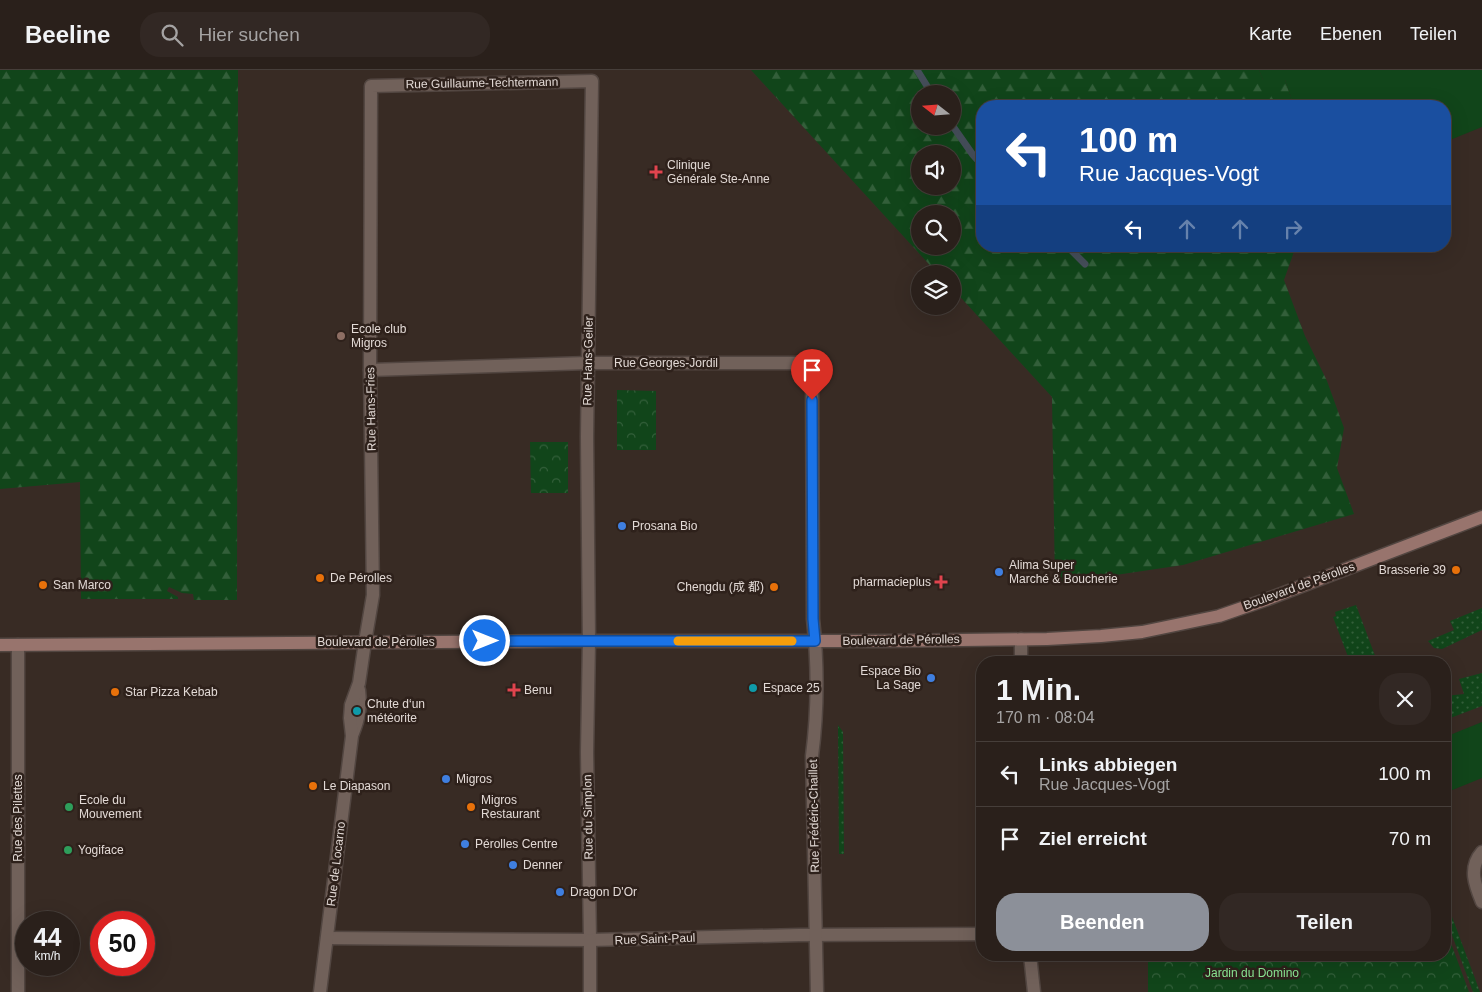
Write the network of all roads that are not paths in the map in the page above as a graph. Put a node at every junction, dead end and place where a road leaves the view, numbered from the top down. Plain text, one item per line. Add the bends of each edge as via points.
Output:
1 (592, 81) joint
2 (372, 86) joint
3 (588, 363) junction
4 (812, 363) joint
5 (370, 370) junction
6 (1482, 517) edge
7 (1020, 639) junction
8 (589, 641) junction
9 (815, 641) junction
10 (366, 642) junction
11 (0, 645) edge
12 (18, 645) junction
13 (1021, 656) edge
14 (1482, 852) edge
15 (1482, 902) edge
16 (976, 934) edge
17 (816, 935) junction
18 (327, 938) junction
19 (590, 940) junction
20 (1031, 961) edge
21 (18, 992) edge
22 (320, 992) edge
23 (590, 992) edge
24 (817, 992) edge
25 (1034, 992) edge

1 - 2 street, Rue Guillaume-Techtermann
1 - 3 street, Rue Hans-Geiler
2 - 5 street, Rue Hans-Fries
3 - 4 street, Rue Georges-Jordil
3 - 5 street, Rue Georges-Jordil
3 - 8 street, Rue Hans-Geiler
4 - 9 street, Rue Frédéric-Chaillet
5 - 10 street, Rue Hans-Fries via 373,595
6 - 7 main road, Boulevard de Pérolles via 1218,616 1142,632
7 - 9 main road, Boulevard de Pérolles
7 - 13 street
8 - 9 main road, Boulevard de Pérolles
8 - 10 main road, Boulevard de Pérolles
8 - 19 street, Rue du Simplon
9 - 17 street, Rue Frédéric-Chaillet via 817,720 812,756
10 - 12 main road, Boulevard de Pérolles
10 - 18 street, Rue de Locarno via 350,718 352,736
11 - 12 main road, Boulevard de Pérolles
12 - 21 street, Rue des Pilettes
14 - 15 street via 1476,858 1473,871
16 - 17 street, Rue Saint-Paul
17 - 19 street, Rue Saint-Paul
17 - 24 street, Rue Frédéric-Chaillet
18 - 19 street, Rue Saint-Paul
18 - 22 street, Rue de Locarno
19 - 23 street, Rue du Simplon
20 - 25 street

